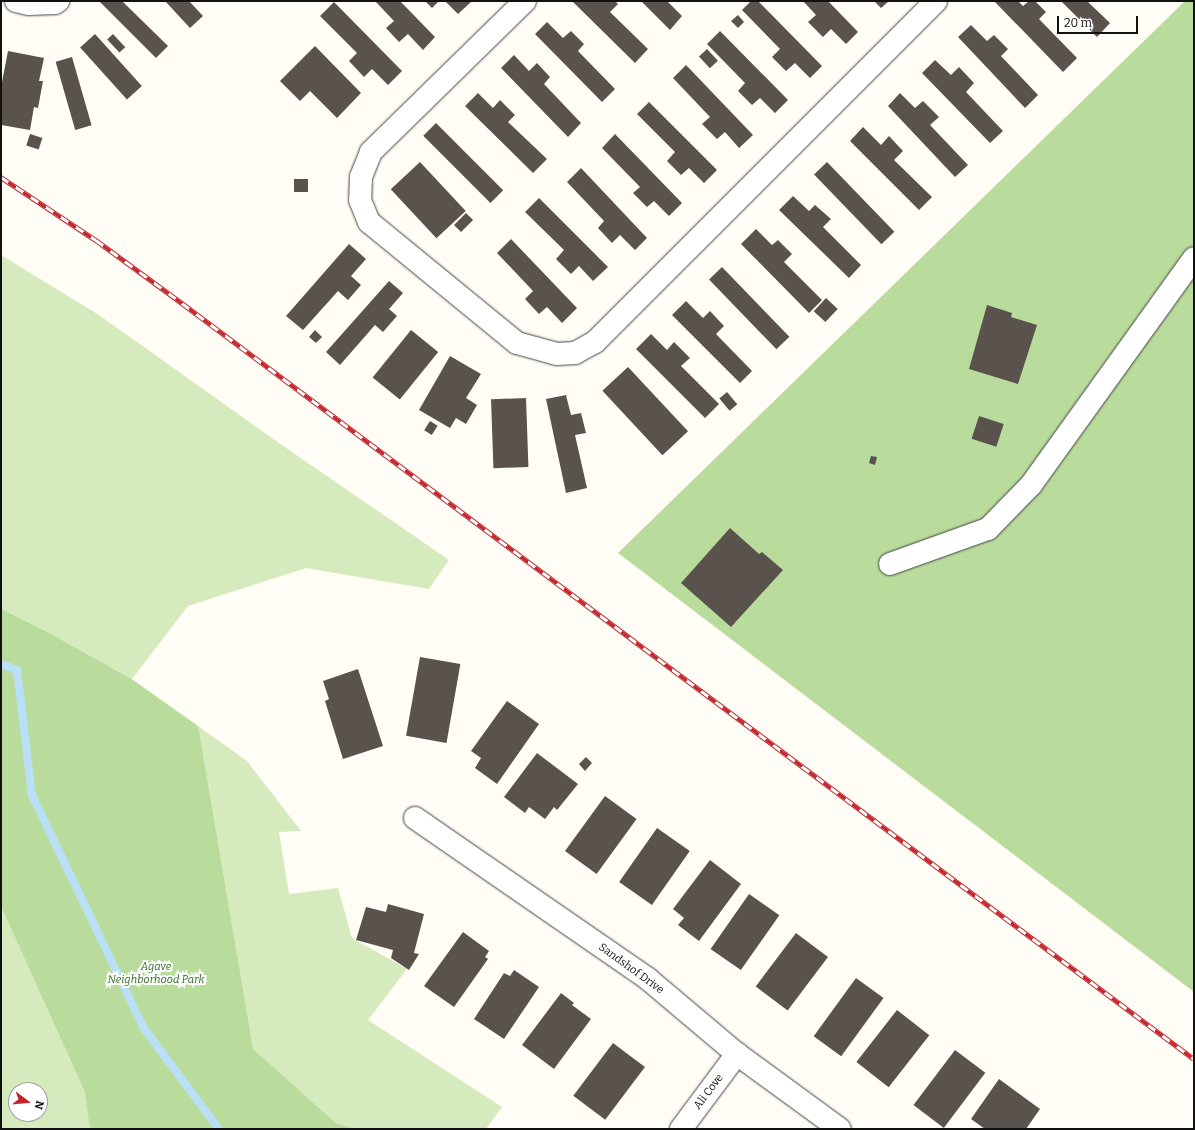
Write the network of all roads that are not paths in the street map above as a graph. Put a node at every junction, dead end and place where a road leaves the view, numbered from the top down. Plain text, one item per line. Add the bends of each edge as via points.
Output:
1 (16, 1) edge
2 (58, 1) edge
3 (525, 1) edge
4 (936, 1) edge
5 (1194, 258) edge
6 (890, 564) dead end
7 (416, 818) dead end
8 (737, 1054) junction
9 (681, 1129) edge
10 (840, 1129) edge

1 - 2 street via 29,4
3 - 4 street via 371,152 361,177 360,200 369,222 517,343 557,354 575,353 595,342
5 - 6 street via 1031,485 988,529
7 - 8 street, Sandshof Drive via 648,979
8 - 9 street, Ali Cove
8 - 10 street, Sandshof Drive

